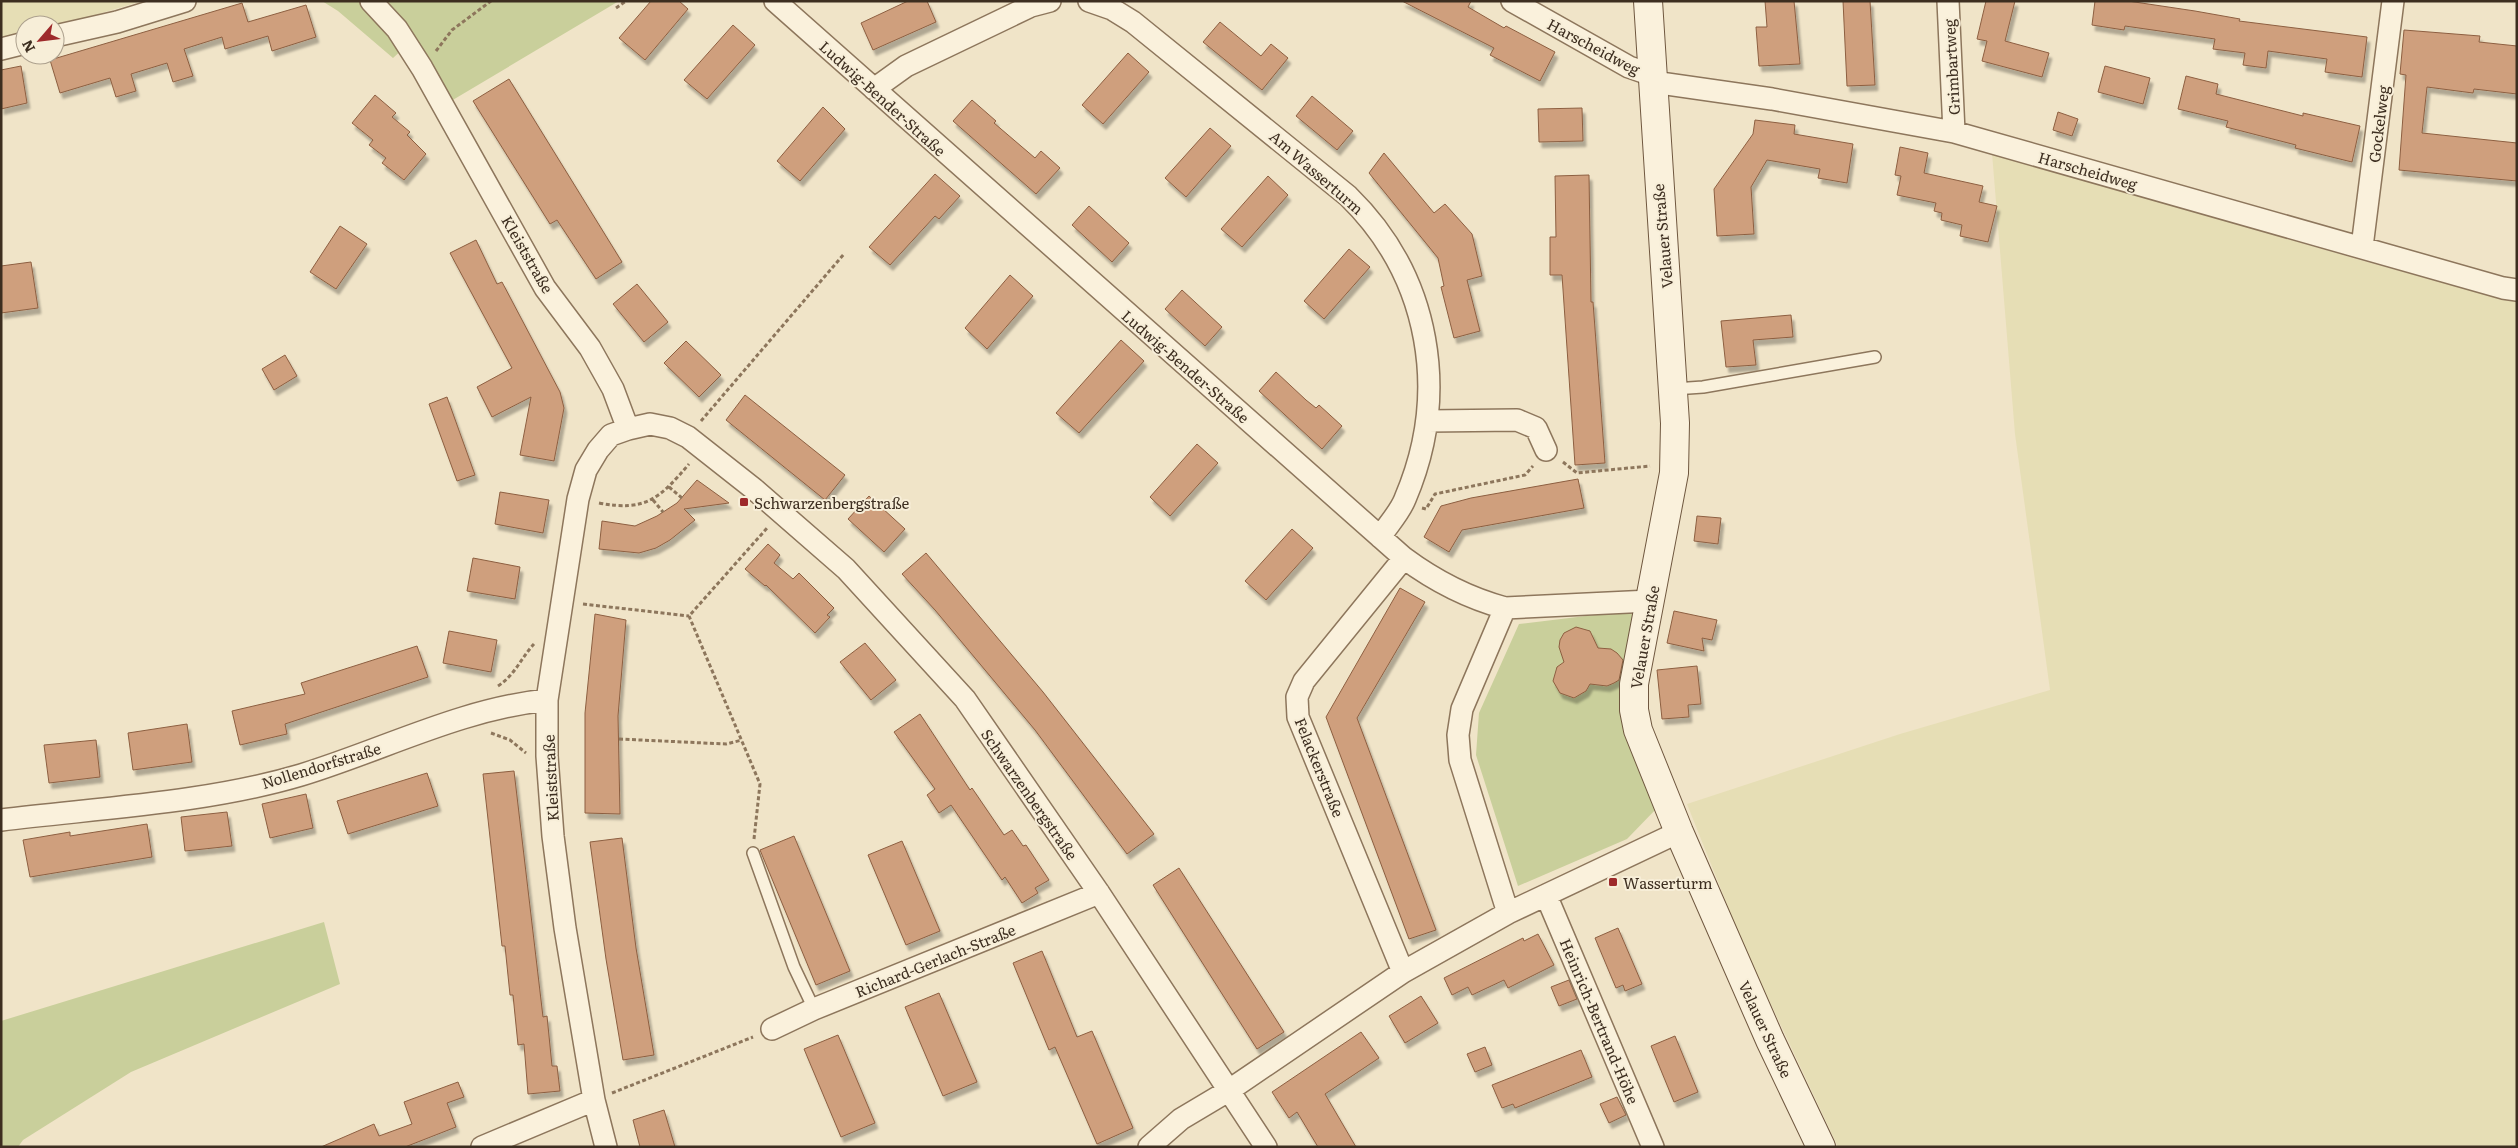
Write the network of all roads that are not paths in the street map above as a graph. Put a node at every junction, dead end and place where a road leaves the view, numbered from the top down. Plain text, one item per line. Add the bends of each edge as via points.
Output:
1 (186, 1) edge
2 (370, 1) edge
3 (774, 1) edge
4 (1050, 1) edge
5 (1089, 1) edge
6 (1512, 1) edge
7 (1648, 1) edge
8 (1948, 1) edge
9 (2393, 1) edge
10 (65, 34) edge
11 (15, 46) edge
12 (1, 49) edge
13 (1653, 83) junction
14 (874, 89) junction
15 (1954, 132) junction
16 (2362, 247) junction
17 (2517, 290) edge
18 (1874, 357) dead end
19 (1674, 389) junction
20 (1428, 421) junction
21 (628, 429) junction
22 (701, 447) joint
23 (1546, 450) road end
24 (1380, 537) junction
25 (1404, 558) junction
26 (1650, 601) junction
27 (1505, 608) junction
28 (547, 700) junction
29 (1, 820) edge
30 (1679, 832) junction
31 (753, 852) road end
32 (1099, 893) junction
33 (1546, 895) junction
34 (1508, 913) junction
35 (1403, 972) junction
36 (814, 1010) junction
37 (772, 1029) road end
38 (1228, 1091) junction
39 (594, 1100) junction
40 (482, 1147) edge
41 (606, 1147) edge
42 (1149, 1147) edge
43 (1266, 1147) edge
44 (1653, 1147) edge
45 (1821, 1147) edge

1 - 10 street
2 - 21 street, Kleiststraße via 397,29 425,73 546,288 590,348 613,389
3 - 14 street, Ludwig-Bender-Straße
4 - 14 street via 1031,6 906,66
5 - 20 street, Am Wasserturm via 1112,9 1133,22 1310,164 1363,211 1402,270 1417,306 1427,348 1430,382
6 - 13 street, Harscheidweg
7 - 13 main road, Velauer Straße
8 - 15 street, Grimbartweg
9 - 16 street, Gockelweg
11 - 12 street
13 - 15 street, Harscheidweg via 1772,99
13 - 19 main road, Velauer Straße
14 - 24 street, Ludwig-Bender-Straße
15 - 16 street, Harscheidweg
16 - 17 street, Harscheidweg
18 - 19 lane via 1703,387
19 - 26 main road, Velauer Straße via 1674,473
20 - 23 street via 1517,420 1536,428
20 - 24 street, Am Wasserturm via 1404,501
21 - 22 street, Kleiststraße via 650,424 670,428
21 - 28 street, Kleiststraße via 611,436 586,470 578,499
22 - 32 street, Schwarzenbergstraße via 781,511 846,569 965,699
24 - 25 street, Ludwig-Bender-Straße
25 - 27 street, Ludwig-Bender-Straße via 1432,578 1482,602
25 - 35 street, Felackerstraße via 1304,680 1297,697 1298,717
26 - 27 street, Ludwig-Bender-Straße
26 - 30 main road, Velauer Straße via 1634,684 1634,710 1638,730
27 - 34 street via 1462,709 1458,735 1460,760
28 - 29 street, Nollendorfstraße via 461,719 300,775 225,793
28 - 39 street, Kleiststraße via 553,836
30 - 33 street
30 - 45 main road, Velauer Straße via 1770,1040
31 - 36 lane via 794,966
32 - 36 street, Richard-Gerlach-Straße
32 - 38 street, Schwarzenbergstraße
33 - 34 street
33 - 44 street, Heinrich-Bertrand-Höhe
34 - 35 street
35 - 38 street
36 - 37 street, Richard-Gerlach-Straße
38 - 42 street via 1181,1119
38 - 43 street, Schwarzenbergstraße
39 - 40 street
39 - 41 street, Kleiststraße

